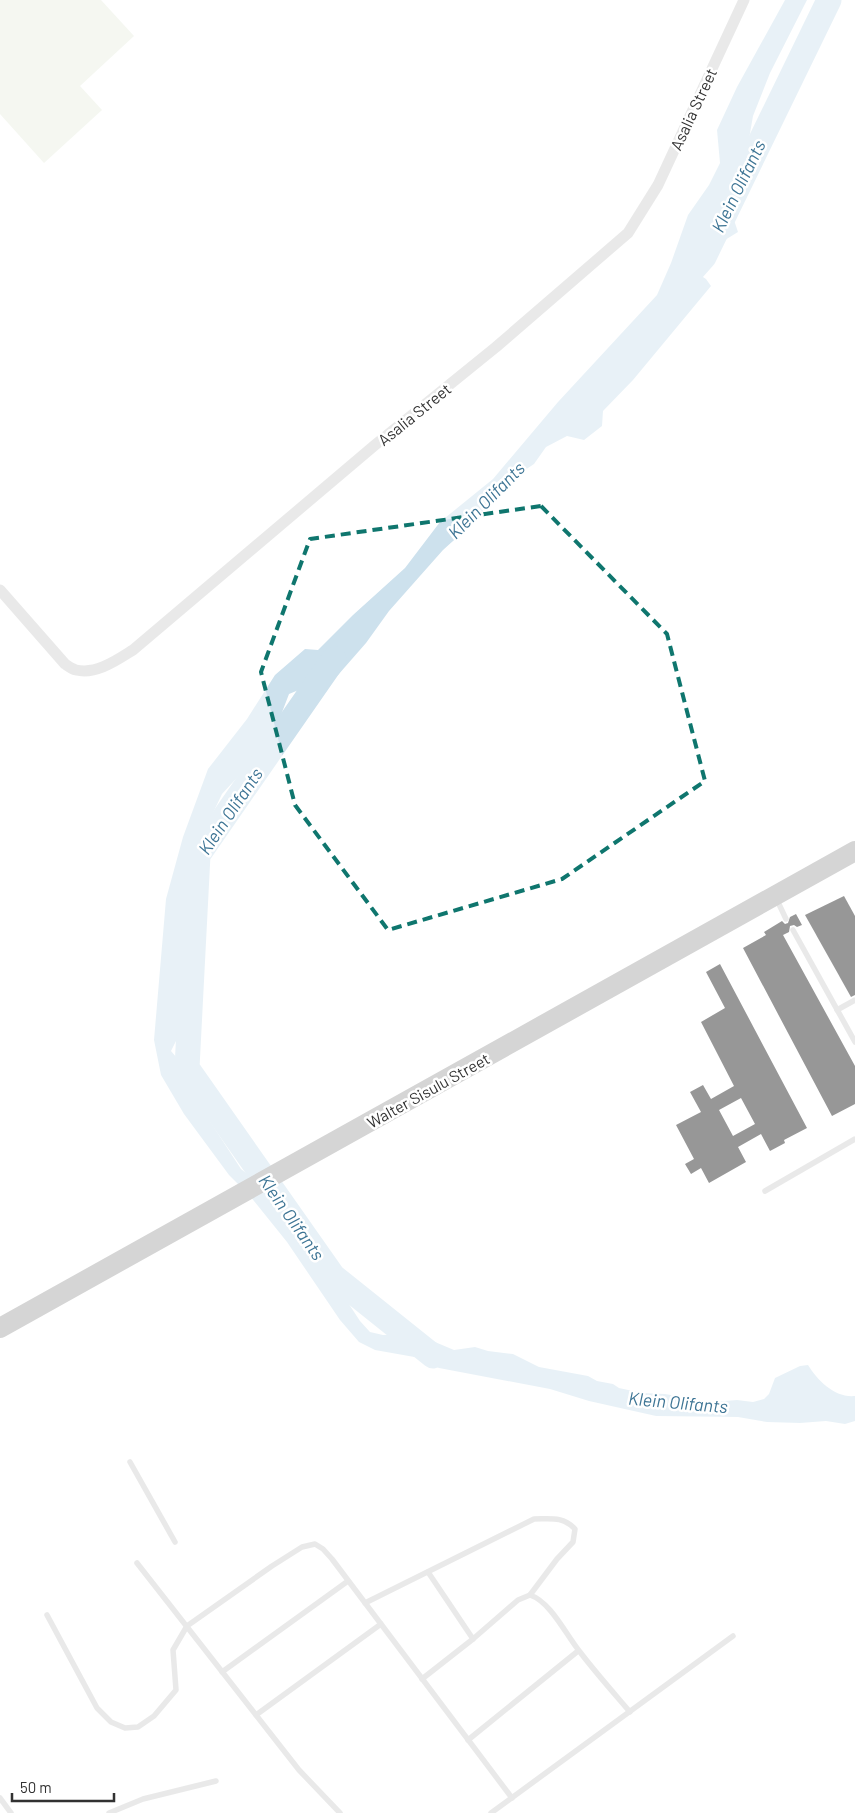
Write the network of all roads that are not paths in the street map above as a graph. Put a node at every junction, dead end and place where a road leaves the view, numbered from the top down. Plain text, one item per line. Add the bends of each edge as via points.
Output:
1 (744, 0) edge
2 (0, 590) edge
3 (855, 851) edge
4 (776, 895) junction
5 (786, 919) dead end
6 (793, 930) dead end
7 (855, 1000) edge
8 (837, 1010) junction
9 (855, 1042) edge
10 (855, 1139) edge
11 (764, 1191) dead end
12 (0, 1328) edge
13 (130, 1462) dead end
14 (175, 1542) dead end
15 (137, 1563) dead end
16 (428, 1572) junction
17 (348, 1581) junction
18 (530, 1595) junction
19 (365, 1603) junction
20 (47, 1614) dead end
21 (381, 1624) junction
22 (186, 1626) junction
23 (733, 1636) dead end
24 (473, 1640) junction
25 (578, 1651) junction
26 (222, 1672) junction
27 (422, 1679) junction
28 (630, 1712) junction
29 (256, 1715) junction
30 (468, 1740) junction
31 (216, 1781) dead end
32 (0, 1798) edge
33 (512, 1798) junction
34 (11, 1813) edge
35 (109, 1813) edge
36 (340, 1813) edge
37 (491, 1813) edge

1 - 2 street, Asalia Street via 658,185 628,233 133,650 102,667 76,670 65,664
3 - 4 highway, Walter Sisulu Street
4 - 5 lane
4 - 12 highway, Walter Sisulu Street
6 - 8 lane
7 - 8 lane
8 - 9 lane
10 - 11 lane
13 - 14 lane
15 - 22 lane
16 - 18 lane via 534,1519 569,1522 574,1529 574,1542 557,1558
16 - 19 lane
16 - 24 lane
17 - 19 lane
17 - 22 lane via 328,1554 315,1544 302,1547
17 - 26 lane
18 - 24 lane via 518,1600
18 - 25 lane via 551,1612
19 - 21 lane
20 - 22 lane via 97,1708 111,1722 125,1728 138,1727 154,1716 176,1690 174,1650
21 - 27 lane
21 - 29 lane
22 - 26 lane
23 - 28 lane
24 - 27 lane
25 - 28 lane
25 - 30 lane
26 - 29 lane
27 - 30 lane
28 - 33 lane
29 - 36 lane via 299,1770
30 - 33 lane
31 - 35 lane via 143,1799
32 - 34 lane
33 - 37 lane

